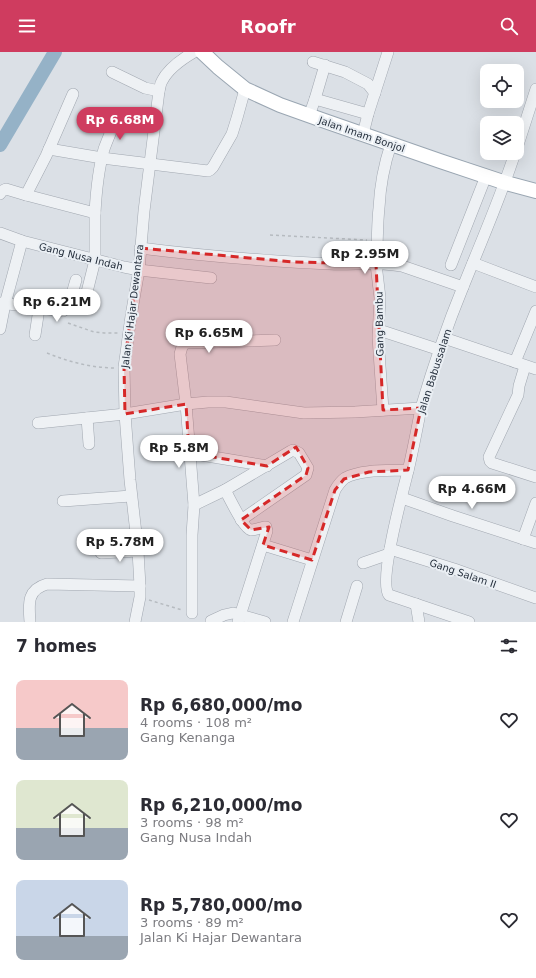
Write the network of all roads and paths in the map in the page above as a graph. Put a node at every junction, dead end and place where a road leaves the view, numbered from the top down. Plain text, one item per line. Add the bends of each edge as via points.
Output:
1 (194, 52) edge
2 (202, 52) edge
3 (388, 52) edge
4 (313, 62) dead end
5 (325, 66) junction
6 (112, 72) dead end
7 (245, 89) junction
8 (536, 89) edge
9 (159, 91) junction
10 (375, 93) junction
11 (73, 94) dead end
12 (315, 99) junction
13 (368, 114) junction
14 (309, 116) junction
15 (117, 117) dead end
16 (524, 126) edge
17 (363, 134) junction
18 (391, 144) junction
19 (49, 149) junction
20 (102, 158) junction
21 (513, 160) edge
22 (150, 163) junction
23 (486, 176) junction
24 (506, 183) junction
25 (536, 191) edge
26 (3, 192) edge
27 (26, 195) junction
28 (95, 213) junction
29 (0, 233) edge
30 (270, 234) dead end
31 (22, 241) junction
32 (377, 241) junction
33 (140, 248) junction
34 (95, 260) junction
35 (473, 263) junction
36 (376, 264) junction
37 (451, 265) dead end
38 (139, 270) junction
39 (211, 278) dead end
40 (76, 280) dead end
41 (463, 287) junction
42 (536, 287) edge
43 (2, 303) edge
44 (68, 303) junction
45 (39, 309) junction
46 (536, 311) edge
47 (68, 323) dead end
48 (0, 328) edge
49 (379, 330) junction
50 (129, 333) junction
51 (34, 335) dead end
52 (444, 338) junction
53 (275, 340) dead end
54 (440, 350) junction
55 (47, 353) dead end
56 (520, 364) junction
57 (124, 368) junction
58 (536, 369) edge
59 (186, 404) junction
60 (421, 408) junction
61 (383, 410) junction
62 (125, 414) junction
63 (87, 418) junction
64 (38, 423) dead end
65 (89, 444) dead end
66 (189, 453) junction
67 (267, 466) junction
68 (408, 470) junction
69 (536, 477) edge
70 (225, 490) junction
71 (131, 496) junction
72 (402, 498) junction
73 (63, 501) dead end
74 (536, 503) edge
75 (194, 505) junction
76 (241, 520) junction
77 (522, 539) junction
78 (536, 543) edge
79 (263, 545) junction
80 (138, 551) junction
81 (389, 551) junction
82 (101, 552) dead end
83 (312, 560) junction
84 (363, 563) dead end
85 (357, 586) dead end
86 (140, 591) junction
87 (536, 598) edge
88 (416, 604) junction
89 (192, 613) joint
90 (239, 618) edge
91 (211, 621) edge
92 (30, 622) edge
93 (135, 622) edge
94 (265, 622) edge
95 (293, 622) edge
96 (346, 622) edge
97 (419, 622) edge
98 (469, 622) edge

1 - 9 street, Jalan Ki Hajar Dewantara via 168,74 162,81
2 - 7 main road, Jalan Imam Bonjol
3 - 10 street
4 - 5 street
5 - 10 street via 357,78 368,84
5 - 12 street
6 - 9 street via 145,88
7 - 14 main road, Jalan Imam Bonjol
7 - 22 street via 232,134 210,170
8 - 16 street
9 - 22 street, Jalan Ki Hajar Dewantara
10 - 13 street
11 - 19 street
12 - 13 street
12 - 14 street
13 - 17 street
14 - 17 main road, Jalan Imam Bonjol
15 - 20 street
17 - 18 main road, Jalan Imam Bonjol
18 - 23 main road, Jalan Imam Bonjol
18 - 32 street, Gang Bambu via 381,190
19 - 20 street
19 - 27 street
20 - 22 street
20 - 28 street
21 - 24 street, Jalan Babussalam
22 - 33 street, Jalan Ki Hajar Dewantara
23 - 24 main road, Jalan Imam Bonjol
23 - 37 street
24 - 25 main road, Jalan Imam Bonjol
24 - 35 street, Jalan Babussalam
26 - 27 street
27 - 28 street
28 - 34 street
29 - 31 street, Gang Nusa Indah
30 - 32 path
31 - 34 street, Gang Nusa Indah
31 - 43 street
32 - 36 street, Gang Bambu
33 - 36 street via 294,262
33 - 38 street, Jalan Ki Hajar Dewantara
34 - 38 street, Gang Nusa Indah
34 - 44 street via 84,304
35 - 41 street, Jalan Babussalam
35 - 42 street
36 - 41 street via 402,266
36 - 49 street, Gang Bambu via 380,298
38 - 39 street, Gang Nusa Indah
38 - 50 street, Jalan Ki Hajar Dewantara
40 - 44 street
41 - 52 street, Jalan Babussalam
43 - 45 street
43 - 48 street
44 - 45 street via 62,312
45 - 51 street
46 - 56 street
47 - 50 path via 94,332
49 - 54 street
49 - 61 street, Gang Bambu
50 - 57 street, Jalan Ki Hajar Dewantara
52 - 54 street, Jalan Babussalam
52 - 56 street
53 - 59 street via 184,344 180,354
54 - 60 street, Jalan Babussalam
55 - 57 path via 79,364
56 - 58 street
56 - 69 street via 518,396 489,457 492,463
57 - 62 street, Jalan Ki Hajar Dewantara
59 - 61 street via 226,402 304,413
59 - 62 street
59 - 66 street
60 - 61 street
60 - 68 street, Jalan Babussalam
62 - 63 street
62 - 71 street, Jalan Ki Hajar Dewantara
63 - 64 street
63 - 65 street
66 - 67 street
66 - 75 street
67 - 70 street
67 - 76 street via 293,450 299,453 308,471 306,475
68 - 72 street, Jalan Babussalam
68 - 83 street via 354,474 338,484
70 - 75 street
70 - 76 street
71 - 73 street
71 - 80 street, Jalan Ki Hajar Dewantara
72 - 77 street
72 - 81 street, Jalan Babussalam
74 - 77 street
75 - 89 street
76 - 79 street via 251,530 266,528
77 - 78 street
79 - 83 street
79 - 90 street
80 - 82 street
80 - 86 street, Jalan Ki Hajar Dewantara
81 - 84 street
81 - 87 street, Gang Salam II via 454,569
81 - 88 street, Jalan Babussalam via 386,573 388,595
83 - 95 street
85 - 96 street
86 - 89 path
86 - 92 street via 43,585 34,591 29,600
86 - 93 street, Jalan Ki Hajar Dewantara
88 - 97 street
88 - 98 street
90 - 91 street via 236,613
90 - 94 street

